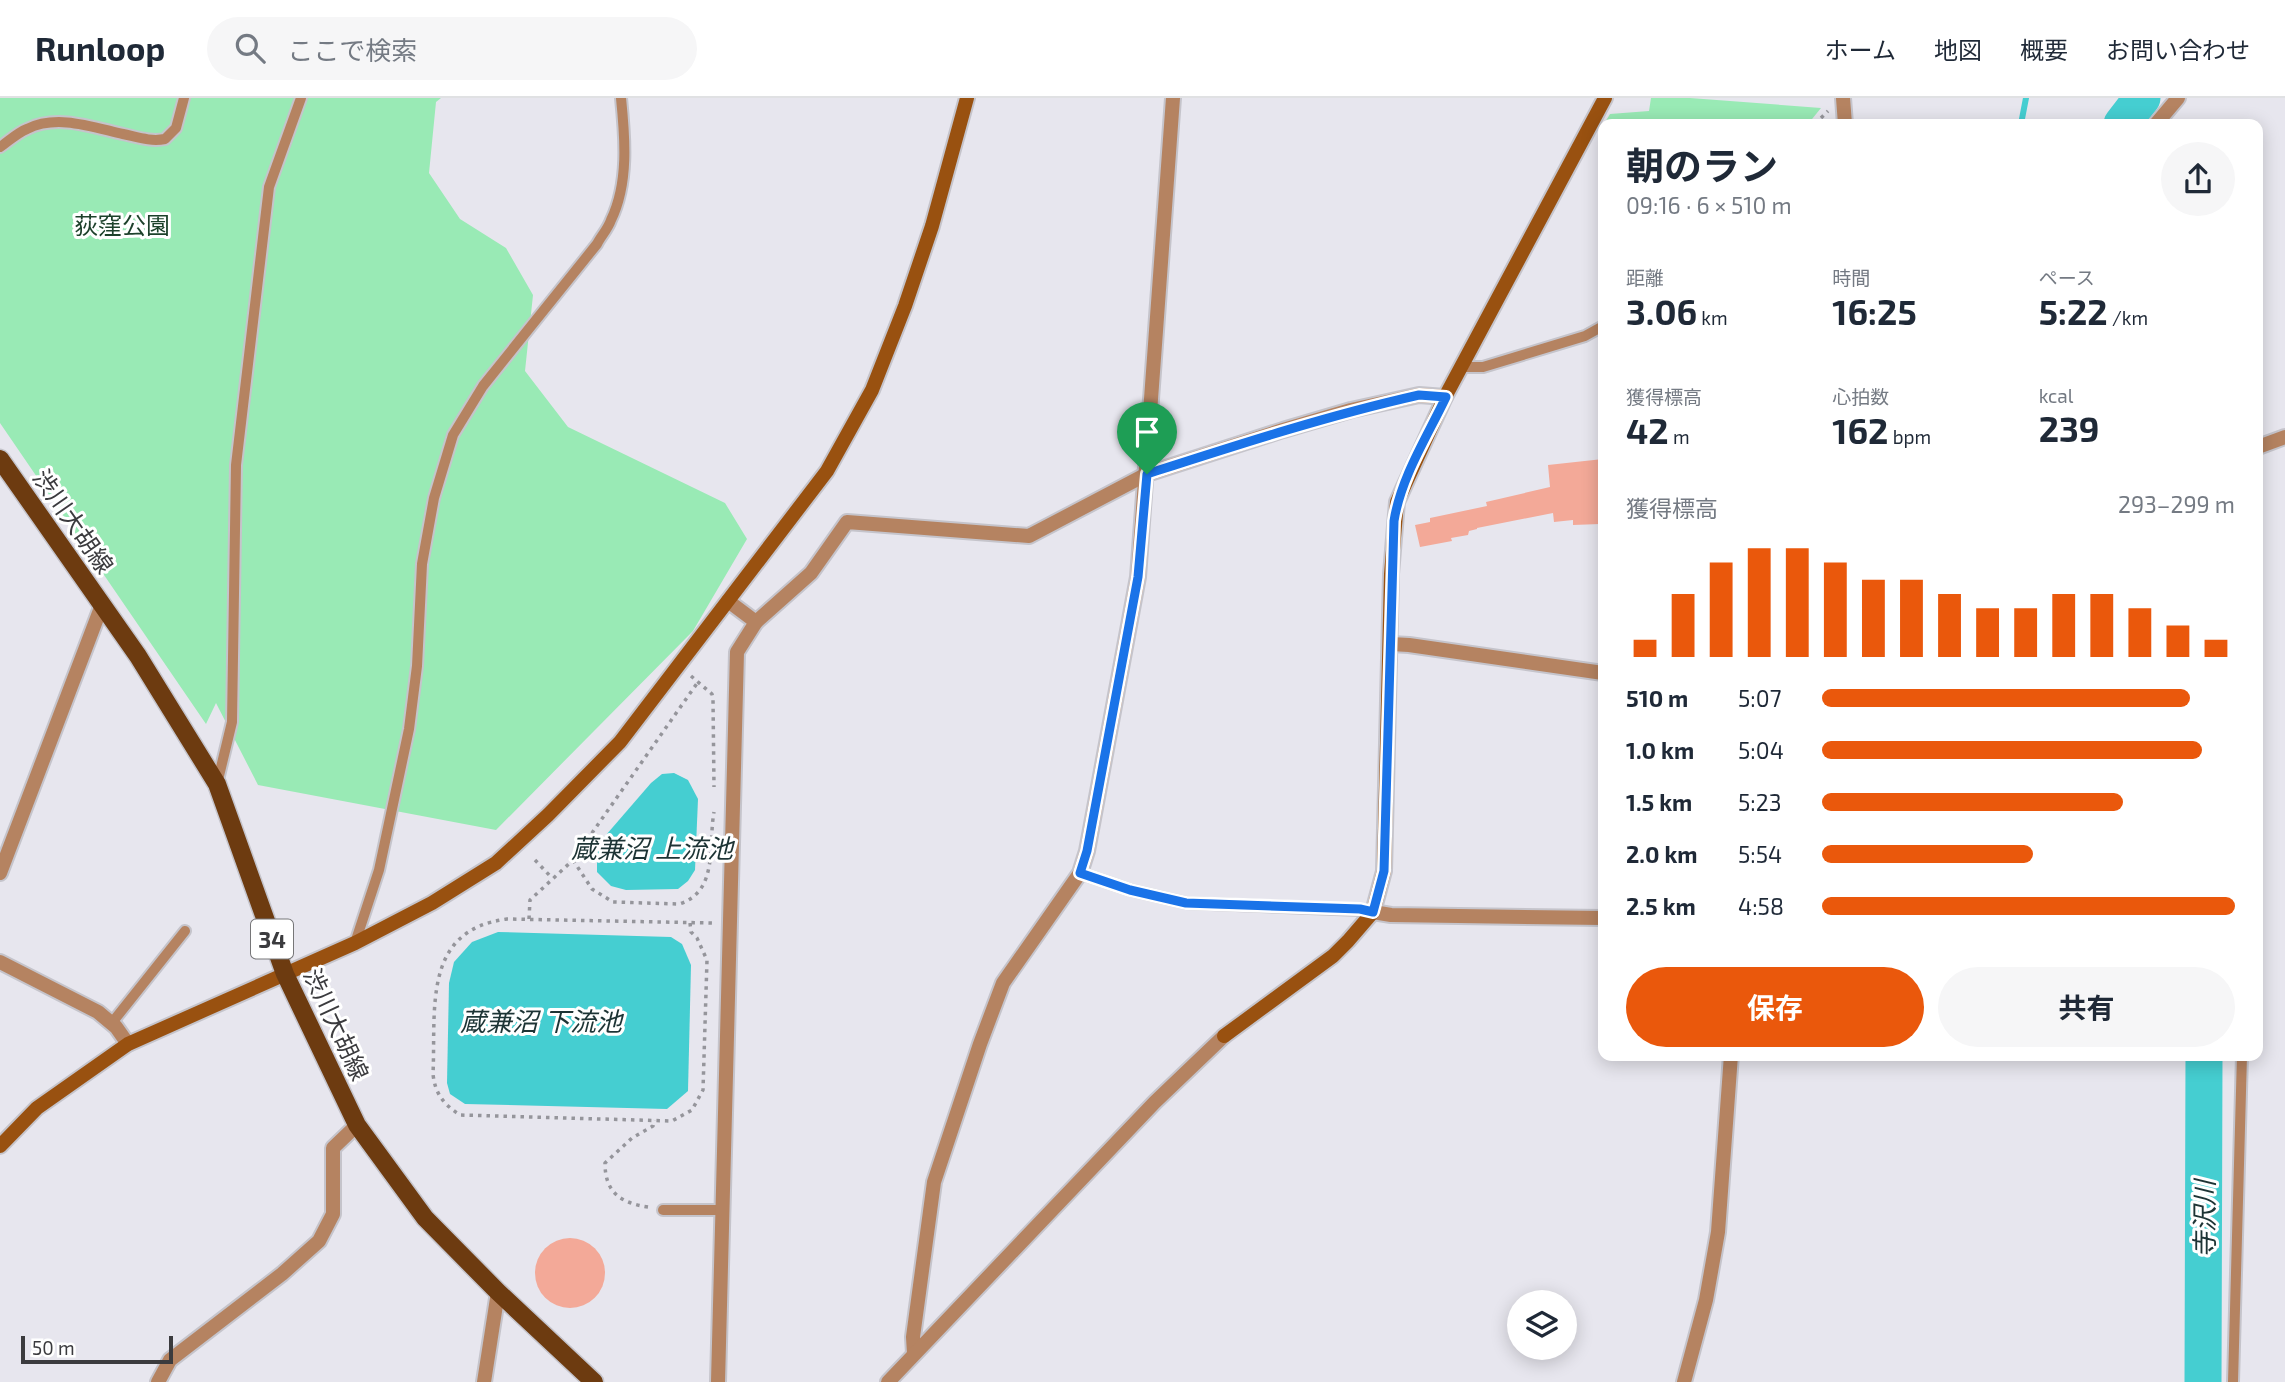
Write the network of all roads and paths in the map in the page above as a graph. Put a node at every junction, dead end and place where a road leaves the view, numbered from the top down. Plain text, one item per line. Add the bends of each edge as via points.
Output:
1 (184, 98) edge
2 (302, 98) edge
3 (621, 98) edge
4 (967, 98) edge
5 (1173, 98) edge
6 (1605, 98) edge
7 (1843, 98) edge
8 (2178, 98) edge
9 (1845, 119) edge
10 (2160, 119) edge
11 (0, 147) edge
12 (1598, 329) edge
13 (1461, 367) junction
14 (1446, 397) junction
15 (2285, 438) edge
16 (2263, 445) edge
17 (0, 459) edge
18 (1147, 474) junction
19 (728, 601) junction
20 (102, 605) junction
21 (756, 622) junction
22 (1391, 644) junction
23 (1598, 672) edge
24 (691, 676) dead end
25 (698, 682) junction
26 (217, 784) junction
27 (715, 796) dead end
28 (715, 810) dead end
29 (535, 860) dead end
30 (573, 860) junction
31 (0, 873) edge
32 (1080, 873) junction
33 (552, 878) junction
34 (1373, 912) junction
35 (1598, 918) edge
36 (529, 919) junction
37 (690, 923) junction
38 (730, 924) junction
39 (185, 931) dead end
40 (355, 943) junction
41 (0, 962) edge
42 (285, 974) junction
43 (111, 1024) junction
44 (128, 1044) junction
45 (1731, 1061) edge
46 (2242, 1061) edge
47 (654, 1120) junction
48 (357, 1125) junction
49 (0, 1146) edge
50 (663, 1210) joint
51 (723, 1210) junction
52 (498, 1292) junction
53 (914, 1353) junction
54 (158, 1382) edge
55 (484, 1382) edge
56 (594, 1382) edge
57 (718, 1382) edge
58 (888, 1382) edge
59 (1684, 1382) edge
60 (2233, 1382) edge

1 - 11 lane via 176,128 165,139 62,122 27,128
2 - 26 lane via 269,187 236,465 232,722
3 - 40 lane via 625,138 621,187 612,220 483,386 453,435 434,498 422,564 409,729 379,870
4 - 19 street via 932,226 872,390 827,471
5 - 18 street
6 - 13 street
7 - 9 street
8 - 10 street
12 - 13 lane via 1483,367
13 - 14 street
14 - 18 street via 1419,395 1351,410
14 - 22 street via 1397,502
15 - 16 street
17 - 20 main road, 渋川大胡線 / 34
18 - 21 street via 1029,536 846,522 811,573
18 - 32 street via 1138,577
19 - 21 street
19 - 40 street via 620,742 496,863
20 - 26 main road, 渋川大胡線 / 34
20 - 31 street
21 - 38 street via 737,652
22 - 23 street
22 - 34 street via 1384,871
24 - 25 path
25 - 27 path via 713,699
25 - 30 path
26 - 42 main road, 渋川大胡線 / 34
28 - 30 path via 707,881 687,902 613,902 592,889
29 - 33 path
30 - 33 path
32 - 34 lane via 1186,903
32 - 53 street via 1003,983 980,1044 934,1182
33 - 36 path via 530,900
34 - 35 street
34 - 53 street via 1333,956 1224,1036 1155,1102
36 - 37 path
36 - 47 path via 478,925 450,949 441,964 433,1074 440,1097 460,1115
37 - 38 path
37 - 47 path via 707,960 703,1090 683,1117
38 - 51 street
39 - 43 lane
40 - 42 street
41 - 43 street via 98,1012
42 - 44 street
42 - 48 main road, 渋川大胡線 / 34
43 - 44 street
44 - 49 street via 37,1108
45 - 59 street via 1718,1232
46 - 60 lane
47 - 50 path via 653,1126 610,1157 605,1174 609,1188 620,1199
48 - 52 main road, 渋川大胡線 / 34 via 425,1217
48 - 54 street via 334,1148 333,1214 319,1241 170,1360
50 - 51 lane
51 - 57 street
52 - 55 street
52 - 56 main road, 渋川大胡線 / 34
53 - 58 street

